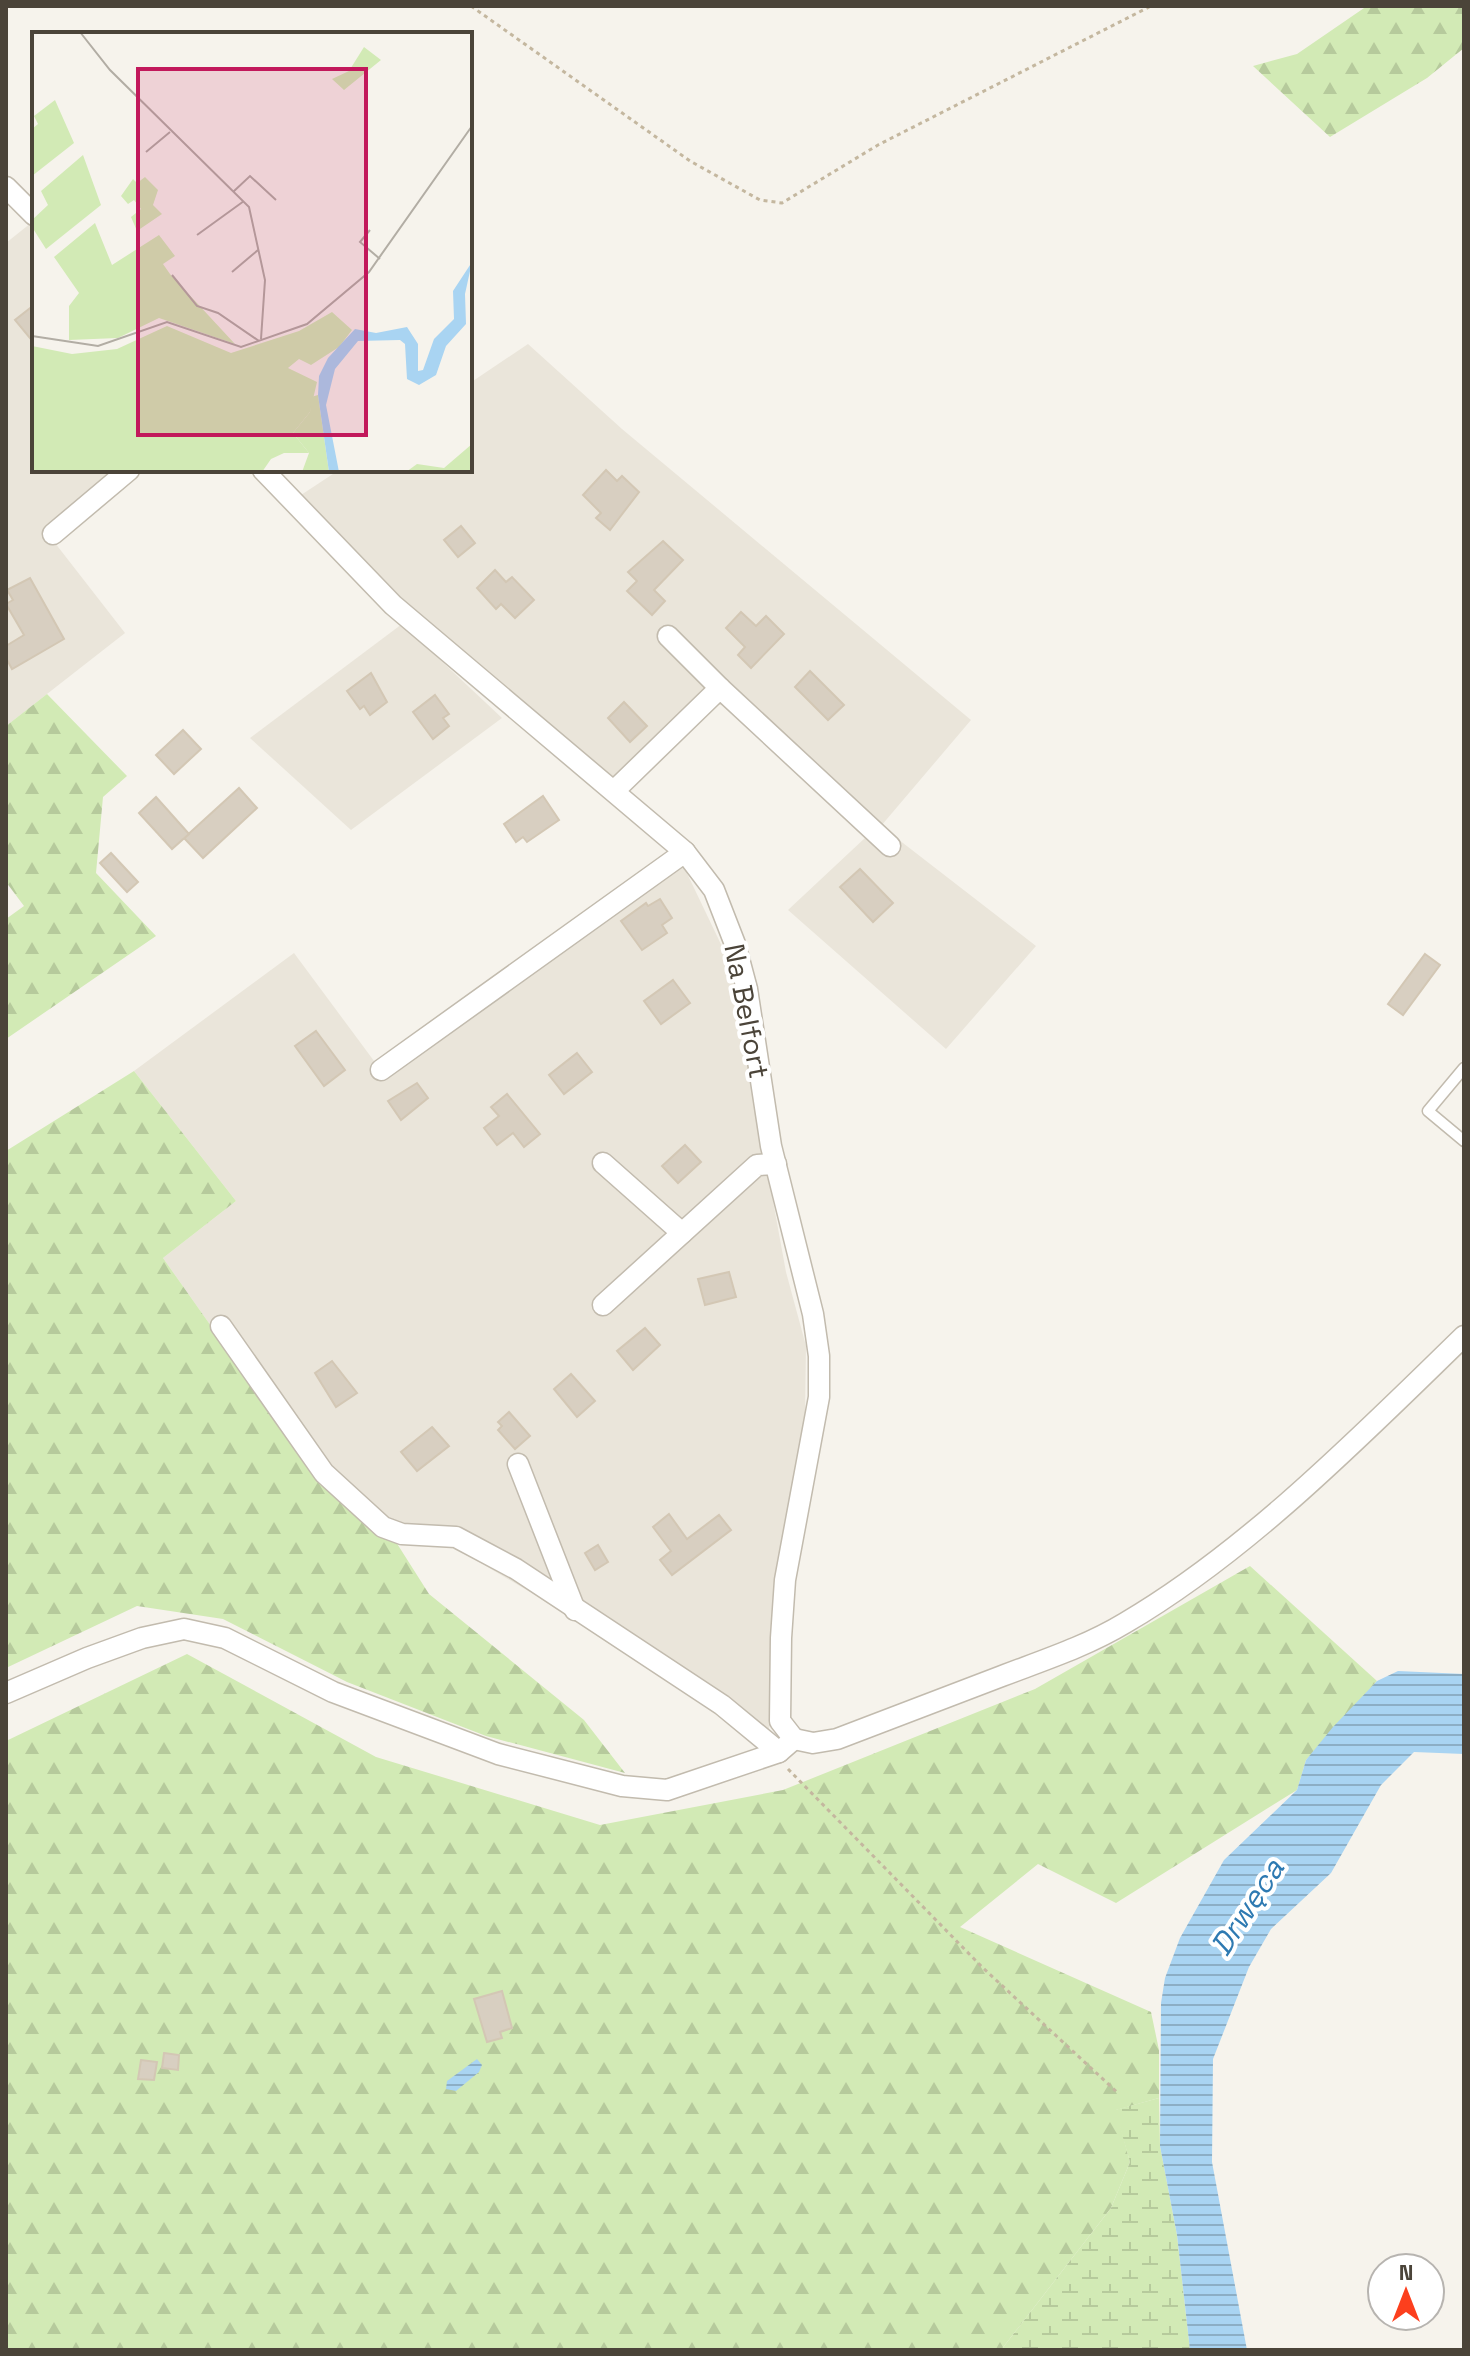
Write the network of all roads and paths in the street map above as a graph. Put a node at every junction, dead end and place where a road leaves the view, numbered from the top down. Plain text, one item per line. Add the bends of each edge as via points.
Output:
1 (471, 6) edge
2 (1151, 6) edge
3 (6, 187) edge
4 (32, 213) edge
5 (127, 472) edge
6 (265, 472) edge
7 (53, 534) dead end
8 (668, 636) dead end
9 (720, 688) junction
10 (614, 791) junction
11 (890, 846) dead end
12 (685, 852) junction
13 (1464, 1068) edge
14 (381, 1070) dead end
15 (1464, 1141) edge
16 (603, 1163) dead end
17 (776, 1164) junction
18 (682, 1233) junction
19 (603, 1305) dead end
20 (221, 1326) dead end
21 (1464, 1336) edge
22 (518, 1464) dead end
23 (575, 1610) junction
24 (6, 1693) edge
25 (786, 1746) junction
26 (1119, 2094) dead end

1 - 2 path via 690,161 760,200 782,203 878,145
3 - 4 street
5 - 7 street
6 - 10 street, Na Belfort via 393,605
8 - 9 street
9 - 10 street
9 - 11 street
10 - 12 street, Na Belfort
12 - 14 street
12 - 17 street, Na Belfort via 714,890 735,944
13 - 15 lane via 1428,1111
16 - 18 street
17 - 18 street via 757,1165
17 - 25 street, Na Belfort via 819,1356 819,1397 785,1580 780,1721
18 - 19 street
20 - 23 street via 324,1473 383,1527 402,1534 456,1537 516,1569
21 - 25 street via 1288,1500 1124,1624 1059,1655 837,1739
22 - 23 street
23 - 25 street
24 - 25 street via 115,1648 184,1629 225,1638 333,1692 498,1754 622,1786 667,1790
25 - 26 path via 783,1764 815,1799 982,1967

